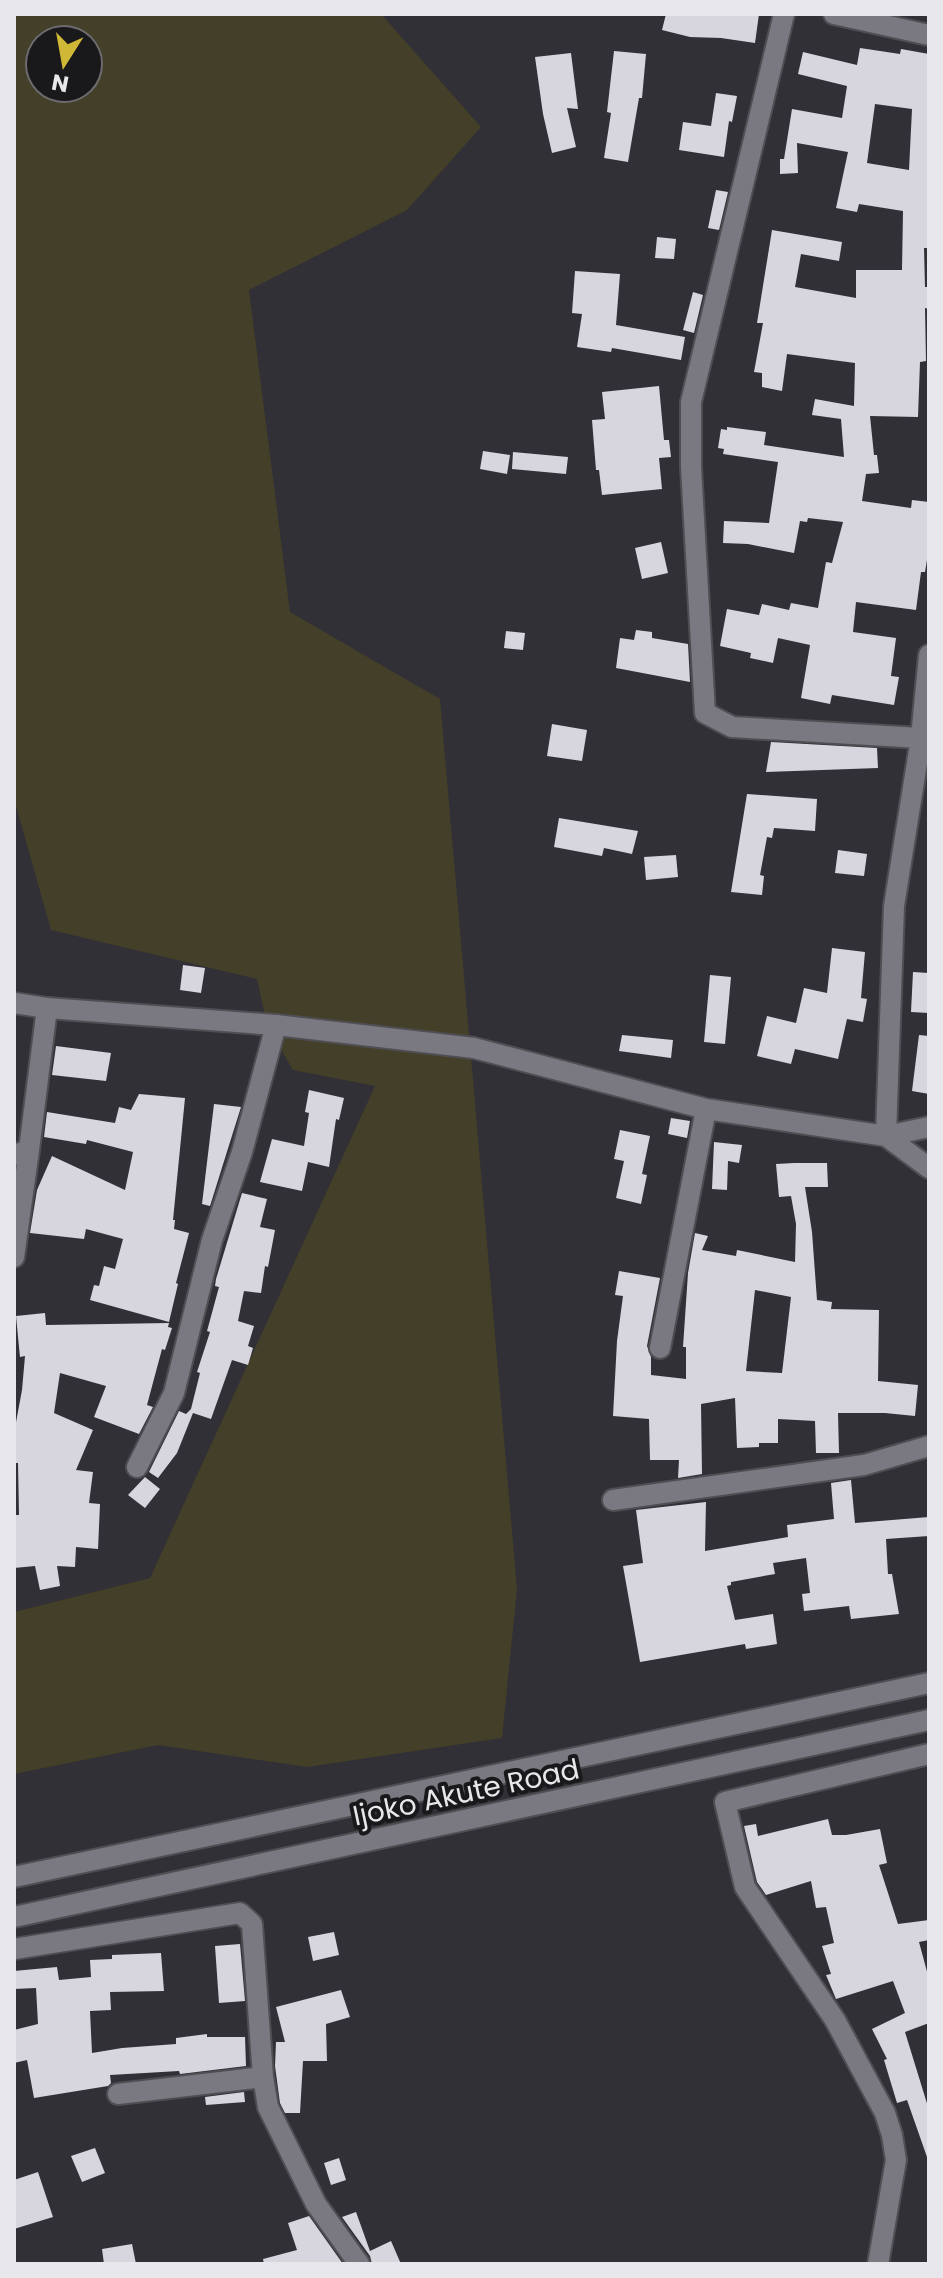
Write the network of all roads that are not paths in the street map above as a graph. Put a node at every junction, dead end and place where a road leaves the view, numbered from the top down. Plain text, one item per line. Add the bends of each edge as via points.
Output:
1 (784, 14) edge
2 (834, 14) edge
3 (929, 35) edge
4 (929, 655) edge
5 (921, 738) junction
6 (14, 1003) edge
7 (47, 1008) junction
8 (276, 1025) junction
9 (706, 1109) junction
10 (929, 1127) edge
11 (886, 1136) junction
12 (22, 1153) edge
13 (929, 1168) edge
14 (14, 1257) edge
15 (660, 1348) dead end
16 (929, 1446) edge
17 (137, 1467) dead end
18 (613, 1500) dead end
19 (925, 1684) edge
20 (928, 1720) edge
21 (929, 1754) edge
22 (14, 1877) edge
23 (14, 1917) edge
24 (14, 1949) edge
25 (263, 2077) junction
26 (118, 2094) dead end
27 (359, 2264) edge
28 (878, 2264) edge

1 - 5 street via 691,402 705,713 732,727
2 - 3 street
4 - 5 street
5 - 11 street via 894,906
6 - 7 street
7 - 8 street
7 - 12 street
8 - 9 street via 474,1048
8 - 17 street via 212,1240 174,1393
9 - 11 street
9 - 15 street
10 - 11 street
11 - 13 street
12 - 14 street
16 - 18 street via 864,1465
19 - 22 street, Ijoko Akute Road
20 - 23 street, Ijoko Akute Road
21 - 28 street via 725,1802 745,1887 835,2020 885,2113 896,2160
24 - 25 street via 240,1913 252,1924
25 - 26 street
25 - 27 street via 268,2107 316,2204

